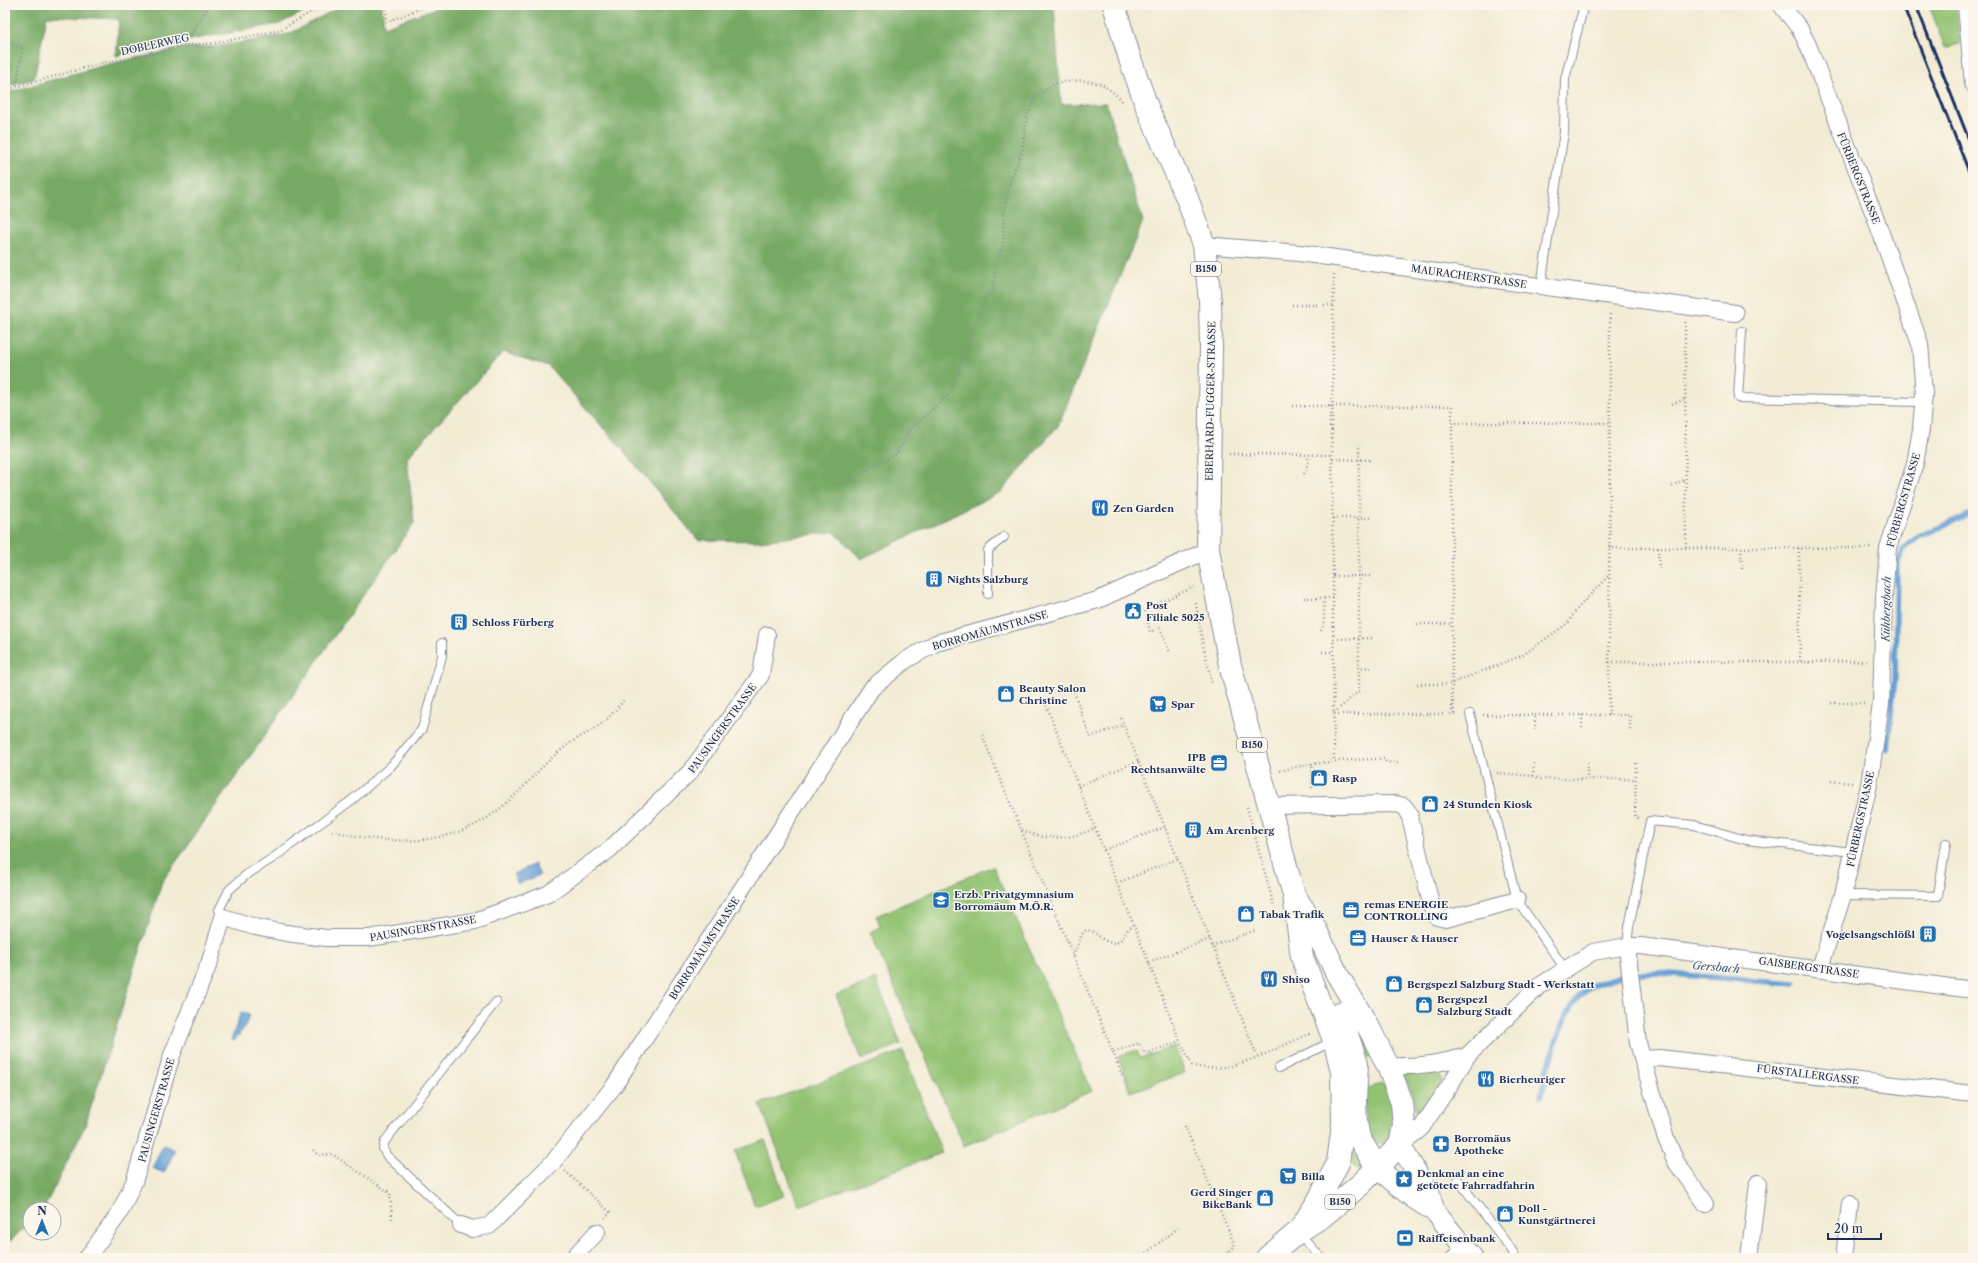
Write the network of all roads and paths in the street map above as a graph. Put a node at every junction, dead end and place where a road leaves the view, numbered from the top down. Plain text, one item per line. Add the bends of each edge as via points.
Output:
1 (210, 5) edge
2 (329, 5) edge
3 (386, 5) edge
4 (428, 5) edge
5 (1114, 5) edge
6 (1584, 5) edge
7 (1782, 5) edge
8 (1966, 5) edge
9 (5, 43) edge
10 (184, 44) junction
11 (1973, 84) edge
12 (16, 87) junction
13 (5, 90) edge
14 (1124, 104) dead end
15 (1204, 245) junction
16 (1334, 258) junction
17 (1541, 286) junction
18 (1610, 296) junction
19 (1292, 305) dead end
20 (1333, 305) junction
21 (1685, 306) junction
22 (1735, 313) dead end
23 (1742, 331) dead end
24 (1686, 399) junction
25 (1923, 402) junction
26 (1672, 404) dead end
27 (1292, 406) dead end
28 (1331, 406) junction
29 (1452, 423) junction
30 (1610, 423) junction
31 (1359, 444) dead end
32 (1209, 454) junction
33 (1308, 455) junction
34 (1333, 455) junction
35 (1333, 459) junction
36 (1359, 459) junction
37 (1370, 460) dead end
38 (1304, 474) dead end
39 (1685, 479) junction
40 (839, 486) dead end
41 (1672, 486) dead end
42 (1333, 518) junction
43 (1358, 518) junction
44 (1370, 518) dead end
45 (1004, 537) dead end
46 (1610, 548) junction
47 (1658, 548) junction
48 (1686, 548) junction
49 (1741, 548) junction
50 (1799, 548) junction
51 (1888, 548) junction
52 (1208, 550) junction
53 (1742, 571) dead end
54 (1659, 572) dead end
55 (1610, 575) junction
56 (1333, 576) junction
57 (1358, 576) junction
58 (1370, 576) dead end
59 (1194, 587) dead end
60 (988, 594) dead end
61 (1304, 598) dead end
62 (1324, 598) junction
63 (1333, 598) junction
64 (1417, 624) dead end
65 (1452, 624) junction
66 (1321, 631) dead end
67 (767, 635) dead end
68 (1374, 638) dead end
69 (1334, 639) junction
70 (1358, 639) junction
71 (442, 643) dead end
72 (1169, 651) dead end
73 (1322, 652) dead end
74 (1334, 652) junction
75 (1883, 661) junction
76 (1609, 662) junction
77 (1800, 662) junction
78 (1373, 667) dead end
79 (1358, 668) junction
80 (1452, 683) junction
81 (1416, 684) dead end
82 (1074, 692) dead end
83 (624, 700) dead end
84 (1831, 703) dead end
85 (1881, 704) junction
86 (1046, 705) dead end
87 (1334, 714) junction
88 (1453, 714) junction
89 (1470, 714) junction
90 (1535, 715) junction
91 (1582, 715) junction
92 (1609, 715) junction
93 (1121, 718) dead end
94 (1124, 725) junction
95 (1535, 730) dead end
96 (1582, 730) dead end
97 (1630, 730) dead end
98 (982, 735) dead end
99 (1138, 761) junction
100 (1334, 762) junction
101 (1312, 763) junction
102 (1398, 763) dead end
103 (1534, 763) dead end
104 (1587, 763) dead end
105 (1636, 763) dead end
106 (1280, 771) dead end
107 (1483, 772) junction
108 (1533, 776) junction
109 (1588, 779) junction
110 (1636, 779) junction
111 (1831, 780) dead end
112 (1869, 785) junction
113 (1078, 786) junction
114 (1312, 793) dead end
115 (1269, 806) junction
116 (1650, 821) junction
117 (314, 826) junction
118 (1165, 827) junction
119 (1095, 828) junction
120 (1021, 830) junction
121 (1946, 843) dead end
122 (1104, 850) junction
123 (1853, 852) junction
124 (1177, 859) junction
125 (1117, 883) junction
126 (1843, 894) junction
127 (1294, 895) junction
128 (1517, 900) junction
129 (223, 917) junction
130 (1134, 925) junction
131 (1256, 930) dead end
132 (1210, 939) junction
133 (1212, 946) junction
134 (1627, 946) junction
135 (1073, 956) junction
136 (1149, 962) junction
137 (1820, 968) junction
138 (1565, 969) junction
139 (1973, 990) edge
140 (496, 1002) dead end
141 (1312, 1032) dead end
142 (1354, 1034) junction
143 (1180, 1041) junction
144 (1113, 1052) junction
145 (1257, 1056) junction
146 (1467, 1056) junction
147 (1643, 1059) junction
148 (1388, 1066) junction
149 (1279, 1068) dead end
150 (1123, 1077) dead end
151 (1350, 1084) junction
152 (1973, 1094) edge
153 (1185, 1126) dead end
154 (1400, 1145) junction
155 (313, 1150) dead end
156 (554, 1161) junction
157 (1377, 1168) junction
158 (1458, 1180) dead end
159 (1758, 1183) dead end
160 (1706, 1204) dead end
161 (1850, 1204) dead end
162 (610, 1212) dead end
163 (1435, 1212) junction
164 (392, 1219) dead end
165 (461, 1224) joint
166 (1178, 1228) dead end
167 (597, 1232) dead end
168 (1298, 1232) junction
169 (1462, 1254) edge
170 (87, 1258) edge
171 (573, 1258) edge
172 (1140, 1258) edge
173 (1222, 1258) edge
174 (1267, 1258) edge
175 (1321, 1258) edge
176 (1514, 1258) edge
177 (1749, 1258) edge
178 (1844, 1258) edge

1 - 10 path
2 - 10 path, DOBLERWEG via 280,30 216,43
3 - 4 path via 387,22
5 - 15 main road, EBERHARD-FUGGER-STRASSE / B150 via 1145,100
6 - 17 lane via 1565,79 1564,132
7 - 25 street, FÜRBERGSTRASSE via 1808,44 1880,229 1920,344
8 - 11 street
9 - 12 path via 24,47
10 - 12 path, DOBLERWEG
12 - 13 path, DOBLERWEG
14 - 40 path via 1102,84 1081,80 1057,82 1036,96 1027,116 1022,152 1010,181 1004,211 1003,244 995,270 993,289 982,306 950,393 910,430 898,454
15 - 16 street, MAURACHERSTRASSE
15 - 32 main road, EBERHARD-FUGGER-STRASSE / B150 via 1210,301
16 - 17 street, MAURACHERSTRASSE
16 - 20 path
17 - 18 street, MAURACHERSTRASSE
18 - 21 street, MAURACHERSTRASSE
18 - 30 path
19 - 20 path
20 - 28 path
21 - 22 street, MAURACHERSTRASSE
21 - 24 path
23 - 25 lane via 1738,398
24 - 26 path
24 - 39 path
25 - 51 street, FÜRBERGSTRASSE via 1915,464
27 - 28 path
28 - 29 path via 1452,406
28 - 34 path
29 - 30 path
29 - 65 path
30 - 46 path
31 - 36 path
32 - 33 path
32 - 52 main road, EBERHARD-FUGGER-STRASSE / B150
33 - 34 path
33 - 38 path
34 - 35 path
35 - 36 path
35 - 42 path
36 - 37 path
36 - 43 path
39 - 41 path
39 - 48 path
42 - 43 path
42 - 56 path
43 - 44 path
43 - 57 path
45 - 60 lane via 988,550
46 - 47 path
46 - 55 path
47 - 48 path
47 - 54 path
48 - 49 path
49 - 50 path
49 - 53 path
50 - 51 path
50 - 77 path
51 - 75 street, FÜRBERGSTRASSE
52 - 115 main road, EBERHARD-FUGGER-STRASSE / B150 via 1230,665
52 - 156 street, BORROMÄUMSTRASSE via 1098,600 936,643 906,660 872,688 614,1086
55 - 76 path
55 - 80 path via 1576,610 1568,623 1523,655
56 - 57 path
56 - 63 path
57 - 58 path
57 - 70 path
59 - 72 path via 1145,609 1150,632 1160,628
61 - 62 path
62 - 63 path
62 - 66 path via 1324,624
63 - 69 path
64 - 65 path
65 - 80 path
67 - 129 street, PAUSINGERSTRASSE via 760,675 690,772 609,850 548,894 475,921 369,938 326,938 286,933 255,928
68 - 70 path
69 - 70 path
69 - 74 path
70 - 79 path
71 - 117 lane via 442,656 422,729 391,766 352,800
73 - 74 path
74 - 87 path
75 - 77 path
75 - 85 street, FÜRBERGSTRASSE
76 - 77 path
76 - 92 path
78 - 79 path
79 - 87 path via 1359,691
80 - 81 path
80 - 88 path
82 - 94 path via 1090,737
83 - 117 path via 602,723 565,747 503,806 481,822 446,836 416,841 364,839
84 - 85 path
85 - 112 street, FÜRBERGSTRASSE
86 - 113 path
87 - 88 path
87 - 100 path
88 - 89 path
89 - 90 path
89 - 107 lane
90 - 91 path
90 - 95 path
91 - 92 path
91 - 96 path
92 - 97 path via 1630,715
93 - 94 path
94 - 99 path
98 - 120 path
99 - 113 path
99 - 118 path
100 - 101 path
100 - 102 path via 1384,759 1386,762
101 - 106 path
101 - 114 path
103 - 108 path
104 - 109 path
105 - 110 path
107 - 108 path
107 - 128 lane
108 - 109 path via 1541,779
109 - 110 path
110 - 116 path via 1635,817
111 - 112 path
112 - 123 street, FÜRBERGSTRASSE
113 - 119 path
115 - 127 main road, EBERHARD-FUGGER-STRASSE / B150
115 - 128 street via 1404,806 1409,814 1433,912 1437,917 1446,919
116 - 123 lane via 1694,825 1746,840
116 - 134 lane
117 - 129 lane via 229,890 219,910
118 - 122 path
118 - 124 path
119 - 120 path via 1081,836 1057,838 1031,835
119 - 122 path
120 - 135 path
121 - 126 lane via 1938,896
122 - 125 path
123 - 126 street, FÜRBERGSTRASSE
124 - 125 path
124 - 132 path
125 - 130 path
126 - 137 street, FÜRBERGSTRASSE
127 - 142 main road, EBERHARD-FUGGER-STRASSE / B150 via 1314,926 1337,974
127 - 142 main road, EBERHARD-FUGGER-STRASSE / B150 via 1302,956
128 - 138 lane
129 - 170 street, PAUSINGERSTRASSE via 210,961 172,1055 134,1182 119,1214
130 - 135 path via 1129,927 1124,937 1116,943 1105,942 1095,932 1086,930
130 - 136 path
131 - 133 path
132 - 133 path
132 - 136 path
133 - 145 path
134 - 137 street, GAISBERGSTRASSE
134 - 138 street, GAISBERGSTRASSE via 1593,952
134 - 147 street via 1638,1043
135 - 144 path
136 - 143 path
137 - 139 street, GAISBERGSTRASSE
138 - 146 street, GAISBERGSTRASSE via 1539,986
140 - 165 lane, BORROMÄUMSTRASSE via 385,1141 383,1149 387,1156
141 - 145 path
142 - 148 main road, EBERHARD-FUGGER-STRASSE / B150
142 - 149 lane
142 - 151 main road, EBERHARD-FUGGER-STRASSE / B150 via 1342,1071
143 - 144 path via 1145,1054 1139,1043
143 - 145 path via 1192,1065 1203,1069 1236,1066
144 - 150 path
146 - 148 street, GAISBERGSTRASSE via 1439,1064
146 - 154 street, GAISBERGSTRASSE via 1422,1127
147 - 152 street, FÜRSTALLERGASSE via 1659,1058 1786,1071
147 - 160 street via 1676,1162
148 - 151 main road via 1367,1070
148 - 154 main road, B150 via 1402,1104 1404,1125
151 - 157 main road via 1359,1138
151 - 168 main road, GAISBERGSTRASSE / B150 via 1338,1163 1317,1204
153 - 173 path via 1235,1246
154 - 157 main road, GAISBERGSTRASSE / B150
154 - 163 street via 1429,1193
155 - 164 path via 318,1155 332,1154 390,1193
156 - 162 path
156 - 165 street, BORROMÄUMSTRASSE via 489,1226 472,1229
157 - 163 street via 1413,1198
157 - 168 main road, GAISBERGSTRASSE / B150 via 1323,1216
158 - 176 lane via 1511,1249
159 - 177 street
161 - 178 street
163 - 169 street
166 - 172 path
167 - 171 street
168 - 174 main road, GAISBERGSTRASSE / B150
168 - 175 lane

